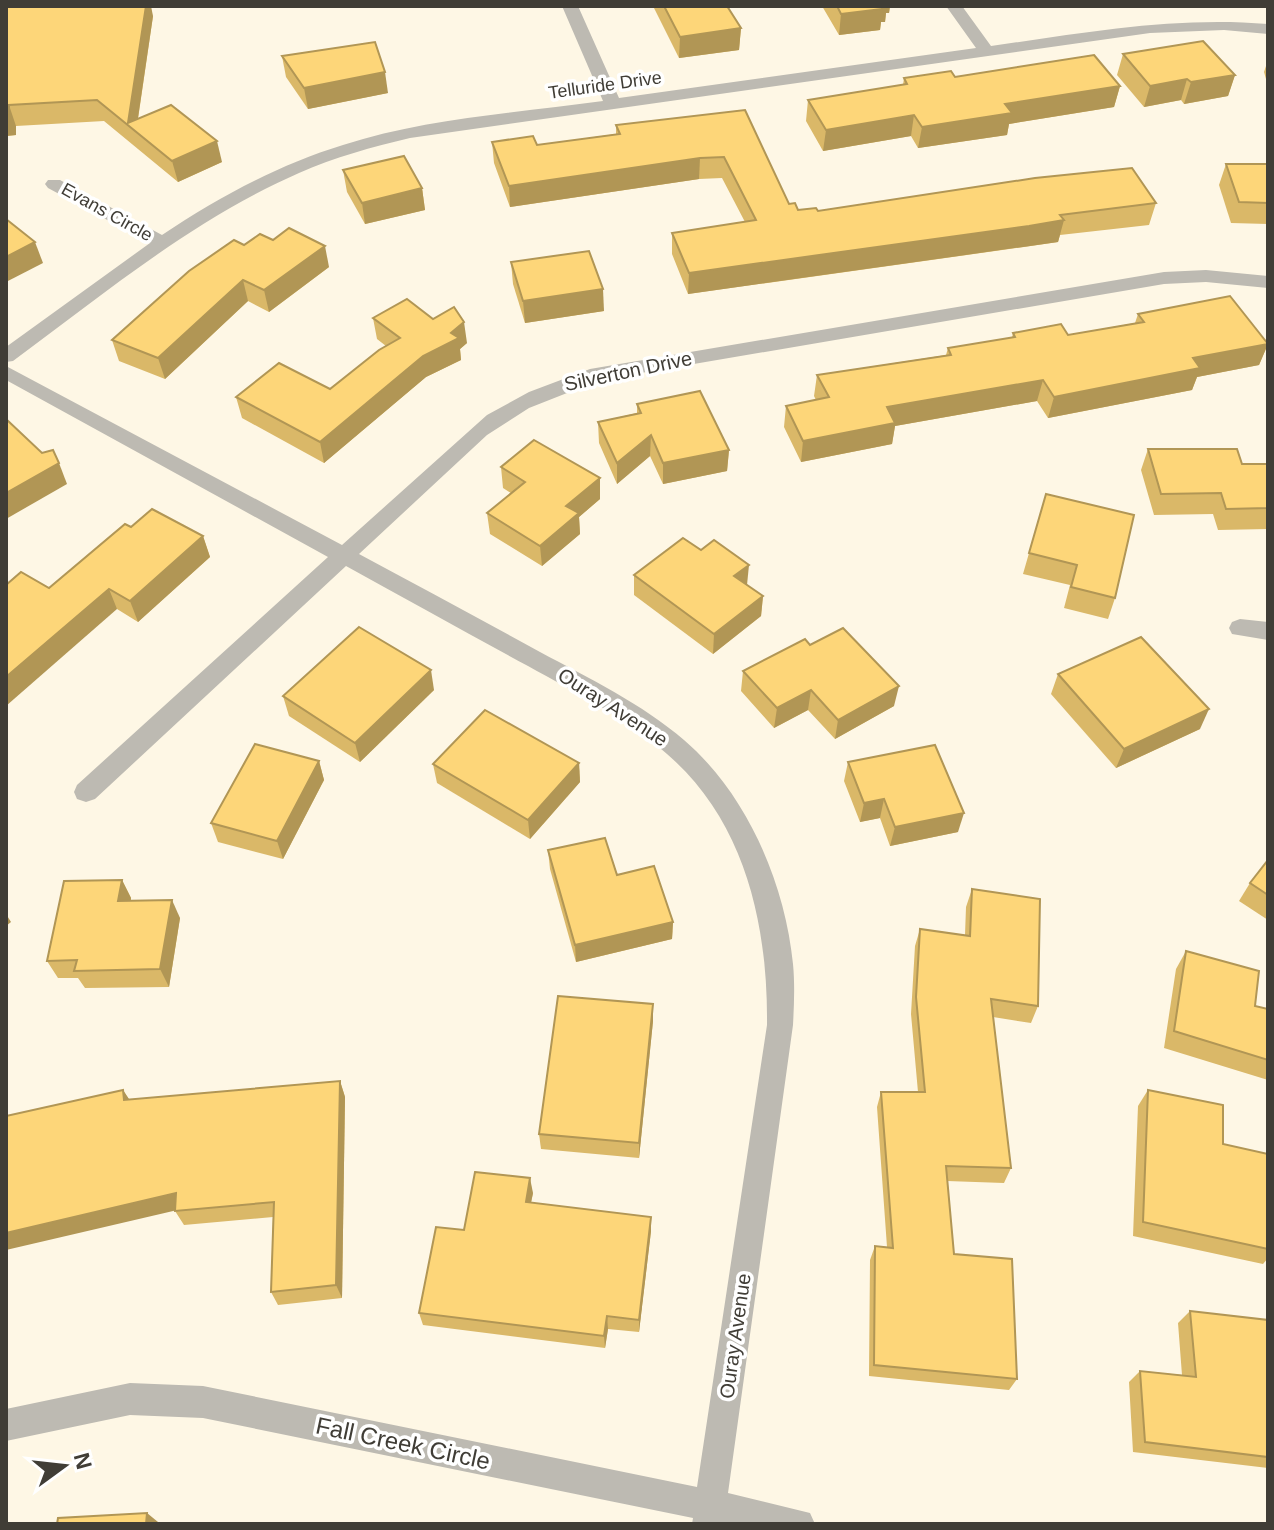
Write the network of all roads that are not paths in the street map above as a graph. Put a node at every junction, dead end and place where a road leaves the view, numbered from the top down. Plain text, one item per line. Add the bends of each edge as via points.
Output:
1 (570, 6) edge
2 (954, 6) edge
3 (1268, 29) edge
4 (985, 49) junction
5 (613, 104) junction
6 (54, 184) dead end
7 (160, 241) junction
8 (1268, 282) edge
9 (6, 356) edge
10 (6, 372) edge
11 (343, 555) junction
12 (1240, 628) dead end
13 (1268, 631) edge
14 (86, 792) dead end
15 (6, 1425) edge
16 (709, 1515) edge
17 (799, 1524) edge

1 - 5 street
2 - 4 street
3 - 4 street, Telluride Drive via 1188,25
4 - 5 street, Telluride Drive
5 - 7 street, Telluride Drive via 410,133 340,149 247,188
6 - 7 street, Evans Circle
7 - 9 street, Telluride Drive
8 - 11 street, Silverton Drive via 1164,278 597,374 541,392 505,411
10 - 11 street, Ouray Avenue
11 - 14 street, Silverton Drive
11 - 16 street, Ouray Avenue via 642,720 699,772 723,804 759,875 779,961 780,1025
12 - 13 street
15 - 16 street, Fall Creek Circle via 130,1399 203,1402
16 - 17 street, Fall Creek Circle

